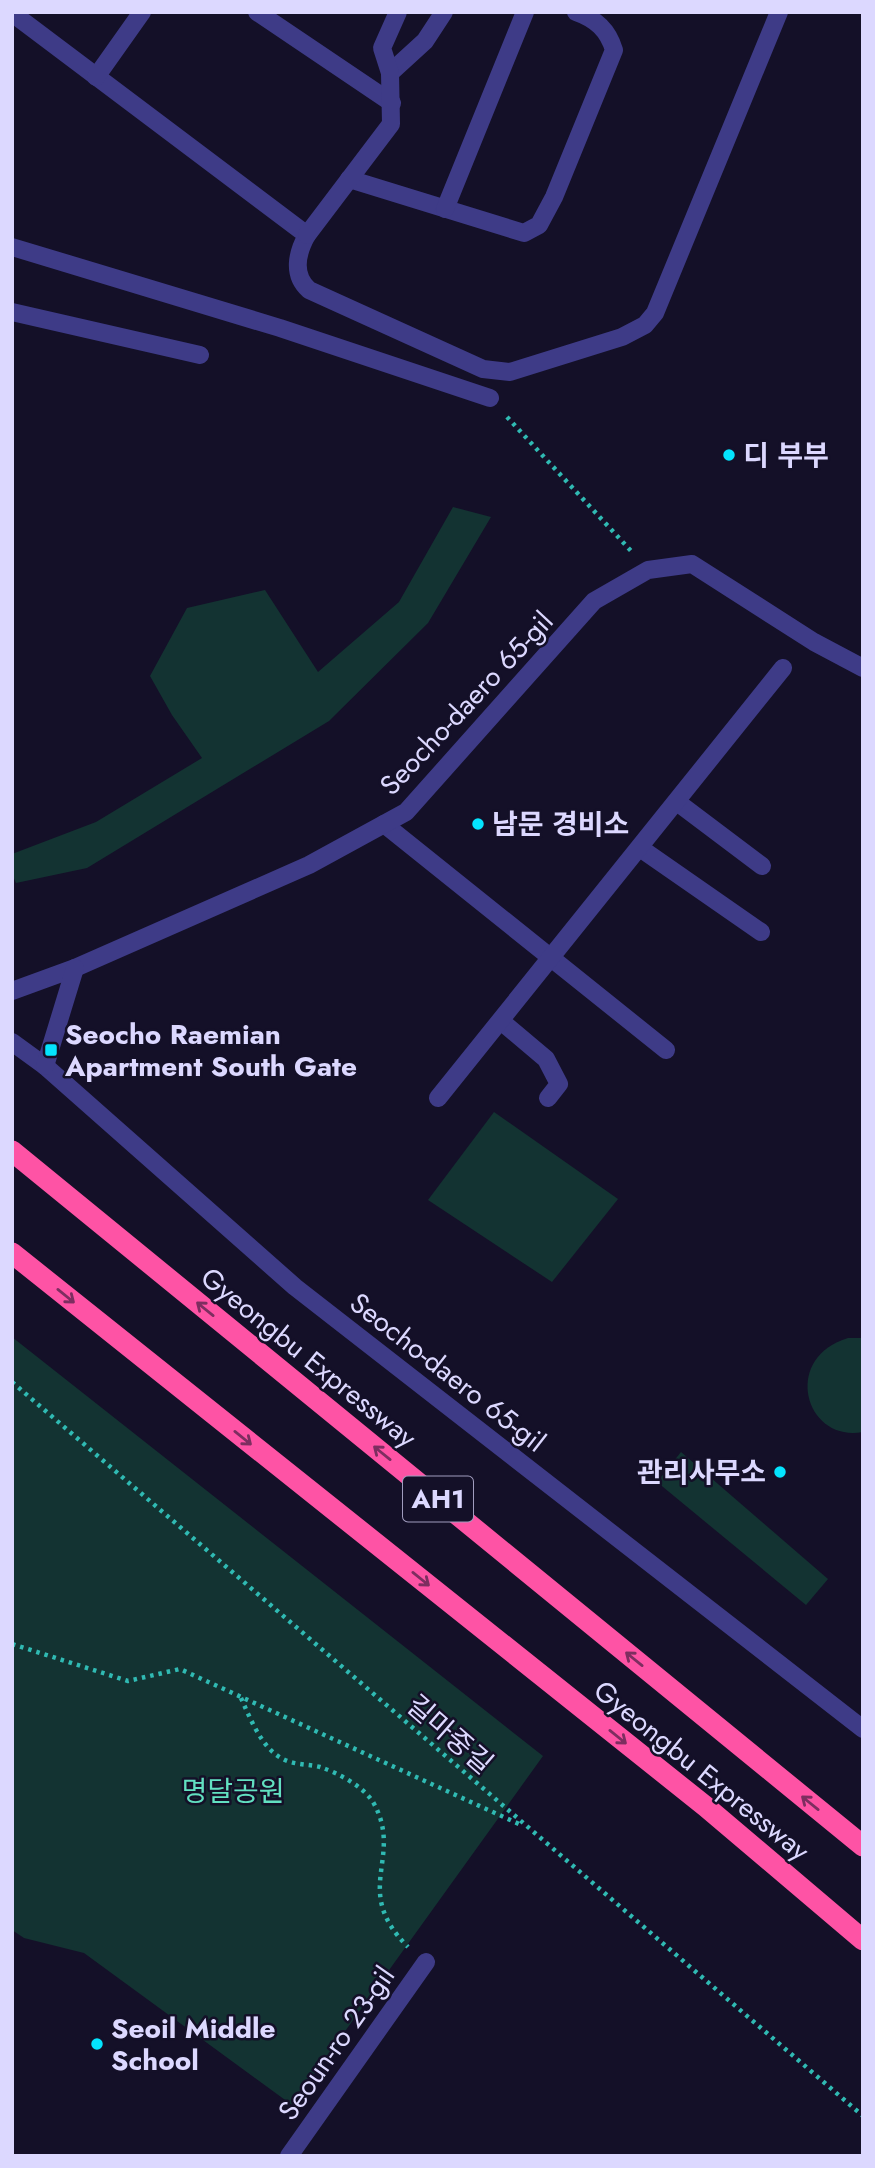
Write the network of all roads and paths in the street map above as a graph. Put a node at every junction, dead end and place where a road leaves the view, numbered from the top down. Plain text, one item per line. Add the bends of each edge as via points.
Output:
1 (142, 12) edge
2 (257, 12) edge
3 (398, 12) edge
4 (444, 12) edge
5 (525, 12) edge
6 (576, 12) edge
7 (779, 12) edge
8 (20, 19) dead end
9 (390, 73) junction
10 (96, 77) junction
11 (392, 103) junction
12 (349, 179) junction
13 (445, 209) junction
14 (307, 235) junction
15 (12, 247) edge
16 (12, 312) edge
17 (200, 355) dead end
18 (490, 398) joint
19 (648, 570) junction
20 (783, 667) dead end
21 (863, 668) edge
22 (677, 802) junction
23 (384, 824) junction
24 (640, 848) junction
25 (762, 866) dead end
26 (761, 932) dead end
27 (553, 957) junction
28 (75, 968) junction
29 (12, 991) edge
30 (501, 1021) junction
31 (12, 1041) edge
32 (667, 1050) dead end
33 (45, 1066) junction
34 (438, 1098) dead end
35 (548, 1098) dead end
36 (12, 1151) edge
37 (12, 1253) edge
38 (12, 1382) edge
39 (12, 1644) edge
40 (241, 1697) junction
41 (863, 1729) edge
42 (526, 1828) junction
43 (863, 1846) edge
44 (863, 1940) edge
45 (426, 1962) joint
46 (863, 2116) edge
47 (289, 2156) edge

1 - 10 street
2 - 11 street
3 - 9 street via 382,48
4 - 9 street via 425,41
5 - 13 street
6 - 13 street via 610,34 614,50 540,225 524,233
7 - 14 street via 663,300 645,325 622,337 510,372 483,369 309,290 297,264
8 - 10 street
9 - 11 street
10 - 14 street
11 - 12 street via 391,124
12 - 13 street
12 - 14 street
15 - 18 street
16 - 17 street
18 - 19 path
19 - 21 street, Seocho-daero 65-gil via 692,564
19 - 23 street, Seocho-daero 65-gil via 594,601 406,812
20 - 22 street
22 - 24 street
22 - 25 street
23 - 27 street
23 - 28 street, Seocho-daero 65-gil via 309,865
24 - 26 street
24 - 27 street
27 - 30 street
27 - 32 street
28 - 29 street, Seocho-daero 65-gil
28 - 33 street
30 - 34 street
30 - 35 street via 546,1059 559,1084
31 - 33 street, Seocho-daero 65-gil
33 - 41 street, Seocho-daero 65-gil via 295,1286
43 -> 36 highway, Gyeongbu Expressway / AH1
37 -> 44 highway, Gyeongbu Expressway / AH1 via 705,1806
38 - 42 path, 길마중길
39 - 40 path via 128,1682 180,1669
40 - 42 path
40 - 45 path via 271,1750 282,1759 341,1777 362,1788 373,1803 384,1842 380,1906 392,1931
42 - 46 path, 길마중길
45 - 47 street, Seoun-ro 23-gil

